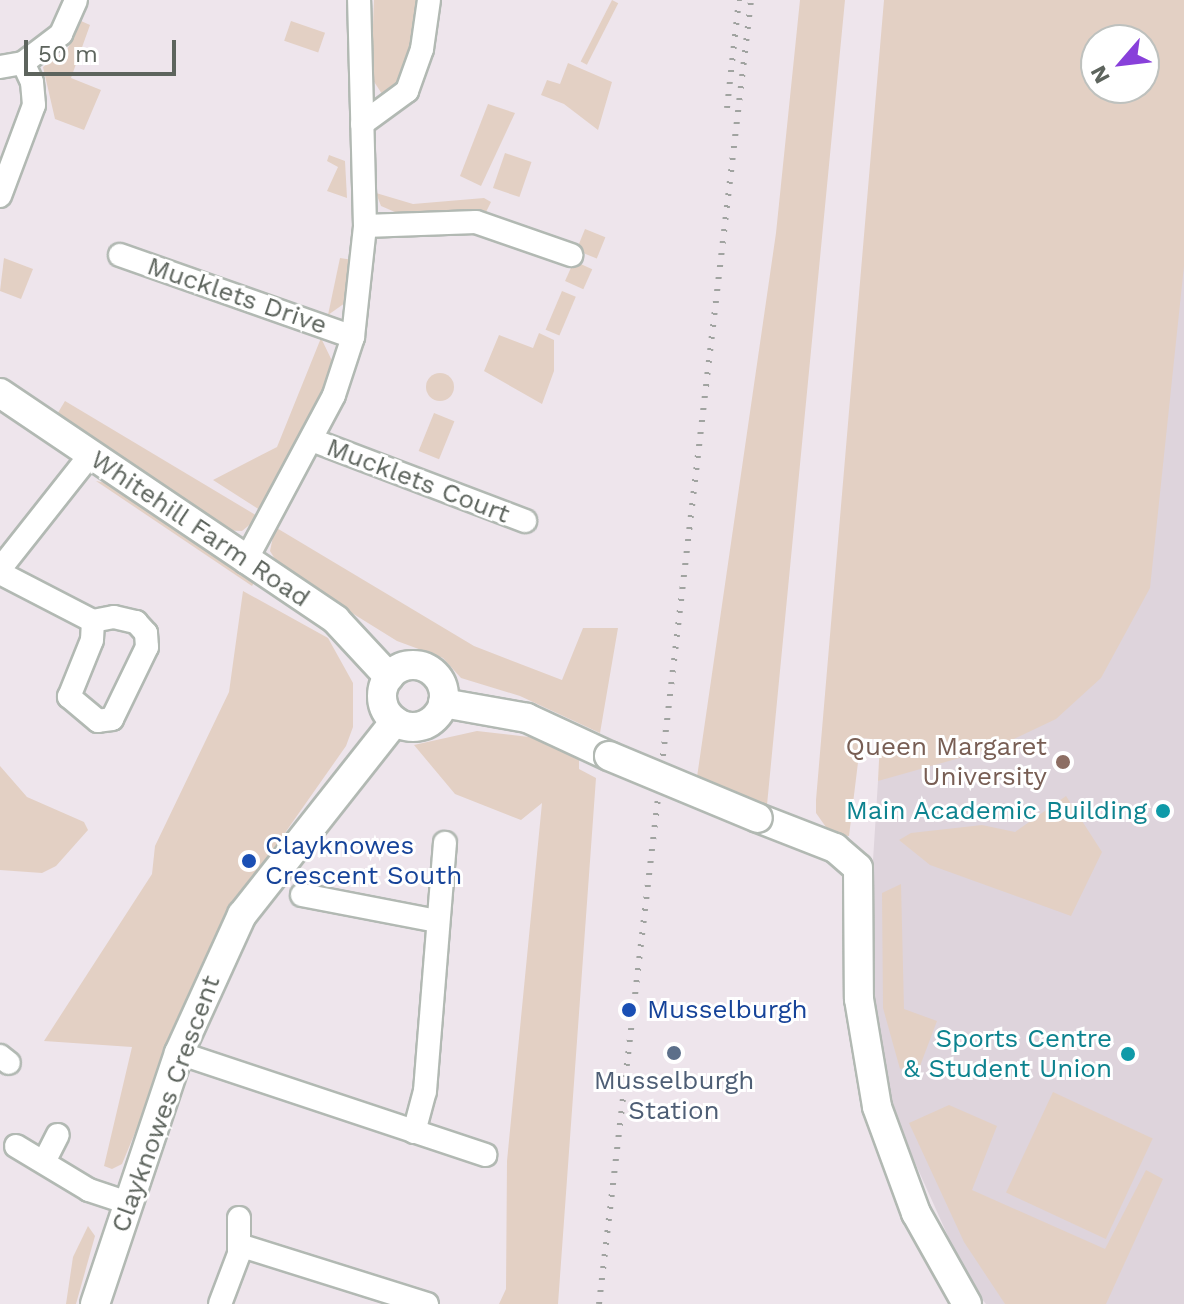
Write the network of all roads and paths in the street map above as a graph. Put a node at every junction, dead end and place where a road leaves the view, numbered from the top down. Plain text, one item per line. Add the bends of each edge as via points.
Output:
1 (76, 0) edge
2 (359, 0) edge
3 (429, 0) edge
4 (23, 63) junction
5 (0, 67) edge
6 (362, 124) junction
7 (0, 196) edge
8 (365, 226) junction
9 (120, 255) dead end
10 (571, 255) dead end
11 (353, 337) junction
12 (0, 393) edge
13 (312, 440) junction
14 (90, 455) junction
15 (525, 521) dead end
16 (245, 562) junction
17 (0, 571) edge
18 (93, 621) junction
19 (389, 677) junction
20 (443, 703) junction
21 (395, 721) junction
22 (445, 843) dead end
23 (302, 895) dead end
24 (437, 921) junction
25 (179, 1053) junction
26 (414, 1132) junction
27 (58, 1135) dead end
28 (16, 1146) dead end
29 (485, 1155) dead end
30 (45, 1160) junction
31 (131, 1204) junction
32 (239, 1218) dead end
33 (239, 1245) junction
34 (95, 1304) edge
35 (220, 1304) edge
36 (427, 1304) edge
37 (967, 1304) edge

1 - 4 street via 61,34
2 - 6 street
3 - 6 street via 422,49 407,91
4 - 5 street
4 - 7 street via 34,105
6 - 8 street
8 - 10 street via 476,222
8 - 11 street
9 - 11 street, Mucklets Drive
11 - 13 street via 345,370
12 - 14 street, Whitehill Farm Road
13 - 15 street, Mucklets Court
13 - 16 street
14 - 16 street, Whitehill Farm Road
14 - 17 street
16 - 19 street, Whitehill Farm Road via 336,620 361,641
17 - 18 street
18 - 18 street via 114,617 136,622 146,633 147,647 112,719 98,721 69,697 92,640
19 - 20 street via 407,666 427,668 441,683
19 - 21 street via 383,700
20 - 21 street via 424,725
20 - 37 street, bridge via 527,718 835,848 858,868 859,999 877,1107 916,1213
21 - 25 street, Clayknowes Crescent via 242,915
22 - 24 street
23 - 24 street
24 - 26 street via 425,1091
25 - 26 street
25 - 31 street, Clayknowes Crescent
26 - 29 street
27 - 30 street
28 - 30 street
30 - 31 street via 89,1190
31 - 34 street, Clayknowes Crescent
32 - 33 street
33 - 35 street
33 - 36 street

